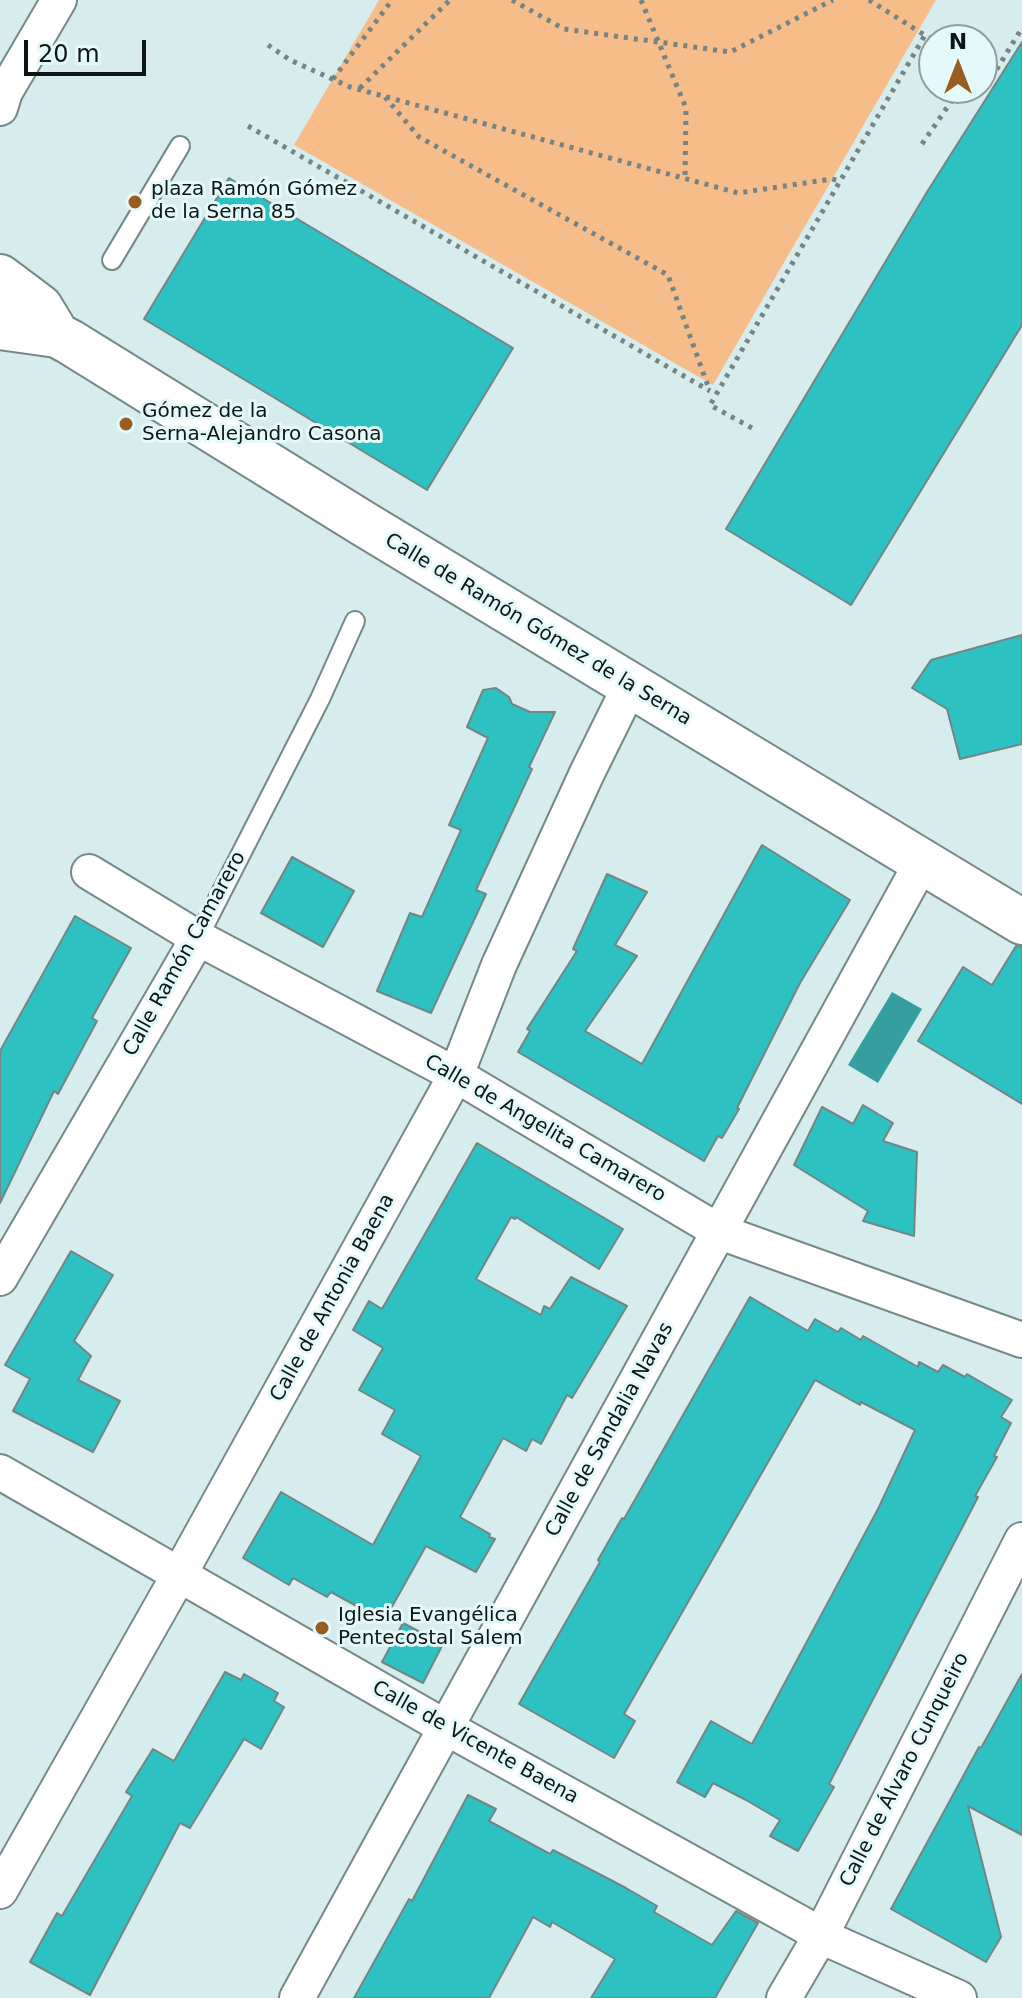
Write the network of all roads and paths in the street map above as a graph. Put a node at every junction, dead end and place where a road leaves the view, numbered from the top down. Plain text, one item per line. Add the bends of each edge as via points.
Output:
1 (59, 0) edge
2 (392, 0) edge
3 (450, 0) edge
4 (512, 0) edge
5 (641, 0) edge
6 (833, 0) edge
7 (869, 0) edge
8 (1022, 28) edge
9 (918, 31) edge
10 (659, 42) junction
11 (268, 45) dead end
12 (918, 47) edge
13 (998, 67) edge
14 (333, 79) junction
15 (359, 89) junction
16 (385, 96) junction
17 (2, 99) edge
18 (950, 104) edge
19 (248, 126) dead end
20 (922, 144) dead end
21 (180, 146) dead end
22 (685, 179) junction
23 (841, 181) junction
24 (112, 260) dead end
25 (0, 277) edge
26 (0, 327) edge
27 (57, 335) junction
28 (710, 391) junction
29 (717, 395) junction
30 (752, 428) dead end
31 (355, 621) dead end
32 (630, 686) junction
33 (922, 862) junction
34 (89, 872) dead end
35 (1022, 922) edge
36 (198, 938) junction
37 (456, 1075) junction
38 (720, 1232) junction
39 (0, 1278) edge
40 (1022, 1340) edge
41 (0, 1472) edge
42 (1022, 1540) edge
43 (179, 1575) junction
44 (445, 1727) junction
45 (10, 1851) edge
46 (0, 1891) edge
47 (821, 1935) junction
48 (297, 1998) edge
49 (784, 1998) edge
50 (959, 1998) edge

1 - 17 street
2 - 14 path
3 - 15 path
4 - 10 path via 564,29
5 - 10 path
6 - 10 path via 730,52
7 - 9 path
8 - 13 path
10 - 22 path via 686,108
11 - 14 path
12 - 23 path
14 - 15 path
15 - 16 path
16 - 22 path
16 - 28 path via 419,137 668,275
18 - 20 path
19 - 28 path
21 - 24 lane
22 - 23 path via 738,193
23 - 29 path
25 - 27 street, Calle de Ramón Gómez de la Serna via 40,307
26 - 27 street, Calle de Ramón Gómez de la Serna
27 - 32 street, Calle de Ramón Gómez de la Serna
28 - 29 path
29 - 30 path via 710,405
31 - 36 lane, Calle Ramón Camarero
32 - 33 street, Calle de Ramón Gómez de la Serna
32 - 37 street, Calle de Antonia Baena via 499,965
33 - 35 street, Calle de Ramón Gómez de la Serna
33 - 38 street, Calle de Sandalia Navas
34 - 36 street, Calle de Angelita Camarero
36 - 37 street, Calle de Angelita Camarero
36 - 39 street, Calle Ramón Camarero
37 - 38 street, Calle de Angelita Camarero
37 - 43 street, Calle de Antonia Baena
38 - 40 street, Calle de Angelita Camarero
38 - 44 street, Calle de Sandalia Navas
41 - 43 street, Calle de Vicente Baena
42 - 47 street, Calle de Álvaro Cunqueiro
43 - 44 street, Calle de Vicente Baena
43 - 45 street, Calle de Antonia Baena
44 - 47 street, Calle de Vicente Baena
44 - 48 street, Calle de Sandalia Navas
45 - 46 street, Calle de Antonia Baena
47 - 49 street, Calle de Álvaro Cunqueiro
47 - 50 street, Calle de Vicente Baena

